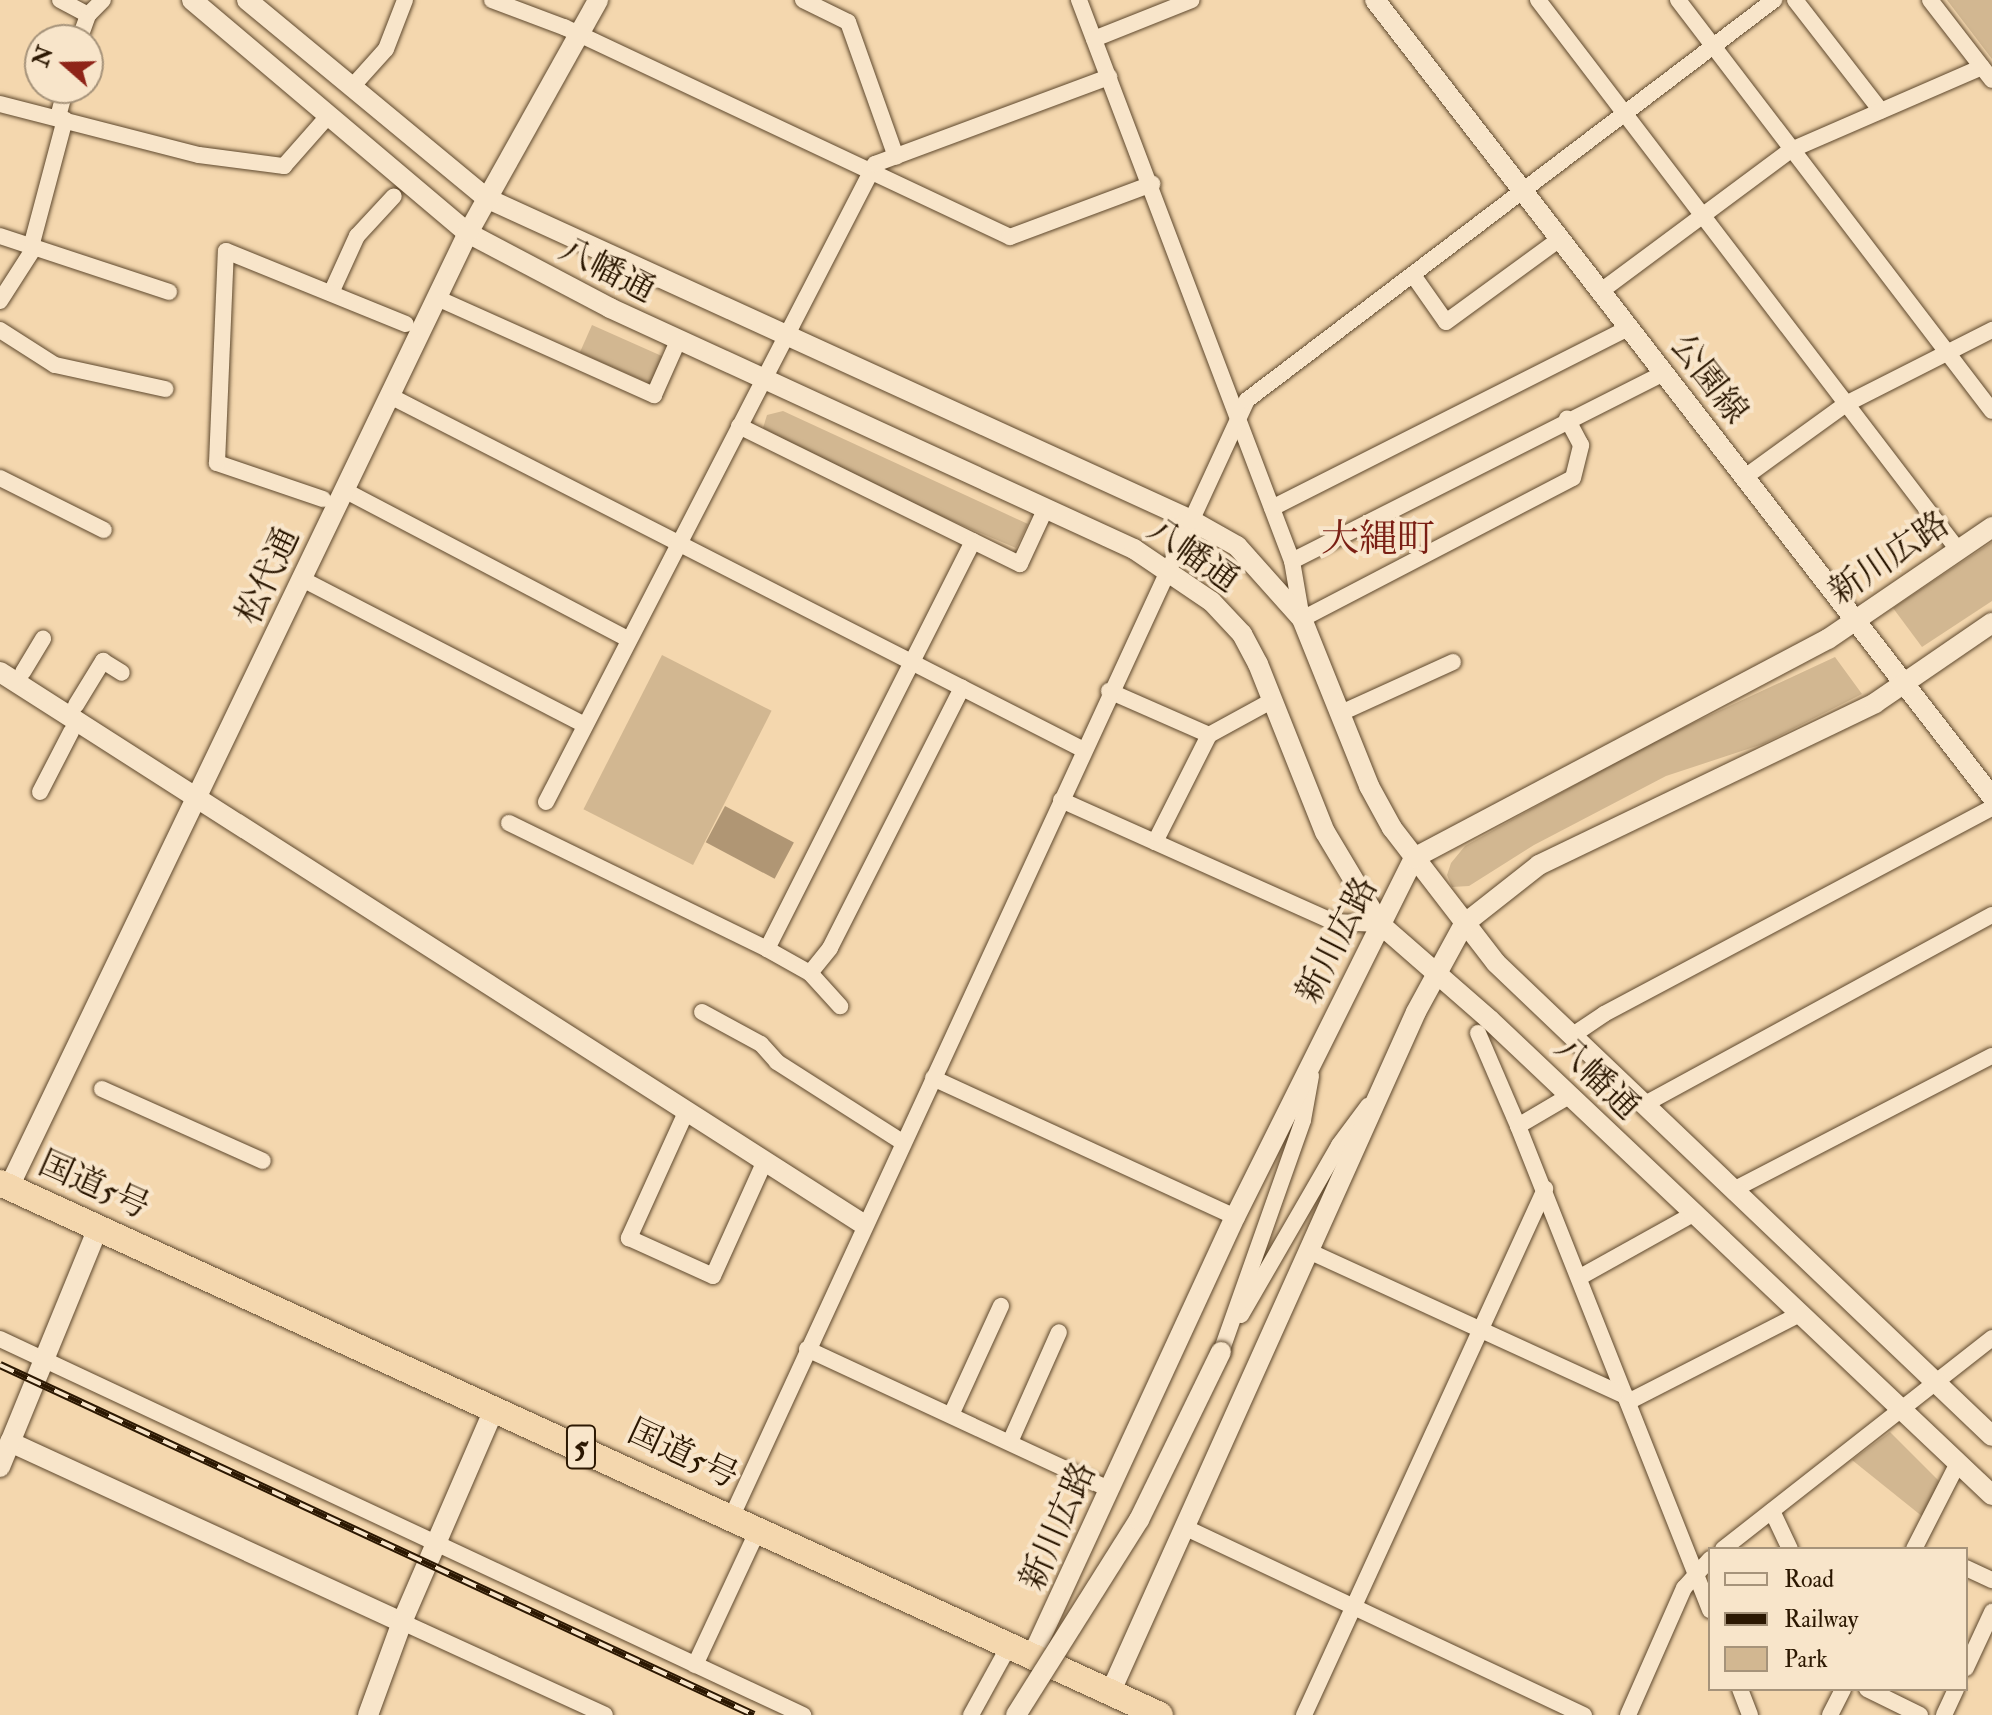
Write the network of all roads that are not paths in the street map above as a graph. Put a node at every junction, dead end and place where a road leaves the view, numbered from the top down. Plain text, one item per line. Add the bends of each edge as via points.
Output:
1 (60, 0) edge
2 (103, 0) edge
3 (192, 0) edge
4 (247, 0) edge
5 (405, 0) edge
6 (492, 0) edge
7 (598, 0) edge
8 (803, 0) edge
9 (1079, 0) edge
10 (1192, 0) edge
11 (1375, 0) edge
12 (1538, 0) edge
13 (1678, 0) edge
14 (1774, 0) edge
15 (1795, 0) edge
16 (1930, 0) edge
17 (88, 15) junction
18 (85, 24) edge
19 (577, 36) junction
20 (1094, 39) junction
21 (1713, 47) junction
22 (1987, 74) edge
23 (1109, 77) junction
24 (351, 88) junction
25 (0, 104) edge
26 (63, 104) edge
27 (1881, 111) junction
28 (1625, 113) junction
29 (329, 115) junction
30 (61, 118) junction
31 (1791, 150) junction
32 (896, 157) junction
33 (871, 173) junction
34 (1152, 184) junction
35 (1524, 190) junction
36 (394, 196) dead end
37 (486, 198) junction
38 (1703, 217) junction
39 (468, 233) junction
40 (0, 236) edge
41 (1561, 238) junction
42 (33, 247) junction
43 (1413, 275) junction
44 (1601, 291) junction
45 (169, 292) dead end
46 (331, 293) junction
47 (437, 298) junction
48 (0, 301) edge
49 (406, 324) dead end
50 (1629, 328) junction
51 (0, 330) edge
52 (1992, 330) edge
53 (787, 335) junction
54 (678, 341) junction
55 (1947, 351) junction
56 (1664, 373) junction
57 (763, 379) junction
58 (165, 389) dead end
59 (390, 396) junction
60 (1846, 404) junction
61 (1992, 411) edge
62 (1239, 415) junction
63 (1567, 419) junction
64 (739, 426) junction
65 (1745, 477) junction
66 (0, 478) edge
67 (344, 490) junction
68 (323, 499) dead end
69 (1272, 508) junction
70 (1045, 510) junction
71 (1189, 519) junction
72 (1992, 527) edge
73 (104, 530) dead end
74 (973, 541) junction
75 (678, 543) junction
76 (1958, 550) junction
77 (1292, 561) junction
78 (1166, 568) junction
79 (302, 579) junction
80 (1857, 618) junction
81 (1302, 619) junction
82 (1992, 623) edge
83 (43, 639) dead end
84 (628, 639) junction
85 (1453, 662) dead end
86 (913, 663) junction
87 (0, 672) edge
88 (23, 672) dead end
89 (122, 673) dead end
90 (1903, 682) junction
91 (962, 688) junction
92 (1109, 691) junction
93 (1273, 700) junction
94 (76, 705) dead end
95 (1341, 713) junction
96 (585, 725) junction
97 (71, 732) dead end
98 (1209, 735) junction
99 (1082, 749) junction
100 (40, 792) dead end
101 (197, 795) junction
102 (1992, 797) edge
103 (1061, 800) junction
104 (546, 802) dead end
105 (1992, 808) edge
106 (509, 823) dead end
107 (1155, 842) junction
108 (1414, 858) junction
109 (1992, 915) edge
110 (1380, 924) junction
111 (1464, 924) junction
112 (767, 949) junction
113 (810, 973) junction
114 (1434, 975) junction
115 (840, 1006) dead end
116 (702, 1012) dead end
117 (1478, 1033) dead end
118 (1573, 1035) junction
119 (1314, 1055) junction
120 (1992, 1056) edge
121 (933, 1078) junction
122 (1382, 1088) junction
123 (102, 1089) dead end
124 (1569, 1096) junction
125 (1645, 1104) junction
126 (687, 1110) junction
127 (1518, 1126) junction
128 (902, 1142) junction
129 (263, 1161) dead end
130 (765, 1161) junction
131 (5, 1185) edge
132 (1545, 1189) junction
133 (1735, 1189) junction
134 (1693, 1214) junction
135 (1235, 1217) junction
136 (863, 1224) junction
137 (98, 1228) junction
138 (1311, 1252) junction
139 (1580, 1277) junction
140 (1001, 1306) dead end
141 (1800, 1314) junction
142 (1480, 1329) junction
143 (1059, 1332) dead end
144 (1992, 1338) edge
145 (0, 1339) edge
146 (807, 1349) junction
147 (1221, 1352) junction
148 (43, 1361) junction
149 (1936, 1382) junction
150 (1627, 1399) junction
151 (495, 1407) junction
152 (1903, 1408) junction
153 (951, 1415) junction
154 (1992, 1436) edge
155 (10, 1442) junction
156 (1010, 1442) junction
157 (1958, 1463) junction
158 (0, 1467) edge
159 (1108, 1489) junction
160 (1992, 1495) edge
161 (1772, 1511) junction
162 (732, 1516) junction
163 (1184, 1527) junction
164 (759, 1528) junction
165 (437, 1542) junction
166 (1726, 1547) edge
167 (1789, 1547) edge
168 (1919, 1547) edge
169 (1708, 1560) edge
170 (1968, 1569) edge
171 (1695, 1570) junction
172 (1992, 1580) edge
173 (1355, 1605) junction
174 (1708, 1605) edge
175 (1992, 1612) edge
176 (402, 1622) junction
177 (1022, 1649) junction
178 (1968, 1664) edge
179 (695, 1665) junction
180 (1111, 1691) junction
181 (1741, 1691) edge
182 (1842, 1691) edge
183 (1871, 1691) edge
184 (1955, 1691) edge
185 (368, 1715) edge
186 (605, 1715) edge
187 (803, 1715) edge
188 (971, 1715) edge
189 (1016, 1715) edge
190 (1160, 1715) edge
191 (1304, 1715) edge
192 (1584, 1715) edge
193 (1628, 1715) edge
194 (1750, 1715) edge
195 (1830, 1715) edge
196 (1920, 1715) edge
197 (1944, 1715) edge

1 - 17 street
2 - 17 street
3 - 29 street, 八幡通
4 - 24 street, 八幡通
5 - 24 street via 386,49
6 - 19 street
7 - 19 street, 松代通
8 - 32 street via 848,22
9 - 20 street
10 - 20 street
11 - 35 street, 公園線
12 - 28 street
13 - 21 street
14 - 21 street
15 - 27 street
16 - 22 street
17 - 18 street
19 - 33 street
19 - 37 street, 松代通
20 - 23 street
21 - 28 street
21 - 31 street
22 - 27 street
23 - 32 street
23 - 34 street
24 - 37 street, 八幡通
25 - 30 street
26 - 30 street
27 - 31 street
28 - 35 street
28 - 38 street
29 - 30 street via 284,166 199,155
29 - 39 street, 八幡通
30 - 42 street
31 - 38 street
31 - 55 street
32 - 33 street via 875,164
33 - 34 street via 1010,237
33 - 53 street
34 - 62 street
35 - 41 street, 公園線
35 - 43 street
36 - 46 street via 357,236
37 - 39 street, 松代通
37 - 53 street, 八幡通
38 - 44 street
38 - 60 street
39 - 47 street, 松代通
39 - 54 street, 八幡通
40 - 42 street
41 - 43 street via 1446,322
41 - 44 street, 公園線
42 - 45 street
42 - 48 street
43 - 62 street via 1247,400
44 - 50 street, 公園線
46 - 49 street
46 - 68 street via 226,251 217,463
47 - 54 street via 654,395
47 - 59 street, 松代通
50 - 56 street, 公園線
50 - 69 street
51 - 58 street via 55,365
52 - 55 street
53 - 57 street
53 - 71 street, 八幡通
54 - 57 street, 八幡通
55 - 60 street
55 - 61 street
56 - 63 street
56 - 65 street, 公園線
57 - 64 street
57 - 70 street, 八幡通
59 - 67 street, 松代通
59 - 75 street
60 - 65 street
60 - 76 street
62 - 69 street
62 - 71 street
63 - 77 street
63 - 81 street via 1581,445 1573,478
64 - 74 street
64 - 75 street
65 - 80 street, 公園線
66 - 73 street
67 - 79 street, 松代通
67 - 84 street
69 - 77 street
70 - 74 street via 1020,564
70 - 78 street, 八幡通
71 - 78 street
71 - 81 street, 八幡通 via 1237,546
72 - 76 street, 新川広路
74 - 86 street
75 - 84 street
75 - 86 street
76 - 80 street, 新川広路
77 - 81 street
78 - 92 street
78 - 93 street, 八幡通 via 1212,602 1242,634
79 - 96 street
79 - 101 street, 松代通
80 - 90 street, 公園線
80 - 108 street, 新川広路 via 1828,639
81 - 95 street, 八幡通
82 - 90 street
83 - 88 street
84 - 96 street
85 - 95 street
86 - 91 street
86 - 112 street
87 - 101 street
89 - 94 street via 103,661
90 - 102 street, 公園線
90 - 111 street via 1778,754 1681,794 1539,865
91 - 99 street
91 - 113 street via 830,948
92 - 98 street
92 - 99 street
93 - 98 street
93 - 110 street, 八幡通 via 1325,832
95 - 108 street, 八幡通 via 1369,786
96 - 104 street
97 - 100 street
98 - 107 street
99 - 103 street
101 - 126 street
101 - 131 street, 松代通
103 - 107 street
103 - 121 street
105 - 118 street
106 - 112 street
107 - 110 street via 1334,922
108 - 110 street, 新川広路
108 - 111 street, 八幡通
109 - 125 street
110 - 114 street, 八幡通
110 - 119 street, 新川広路
111 - 114 street
111 - 118 street, 八幡通 via 1496,963
112 - 113 street
113 - 115 street
114 - 122 street
114 - 124 street, 八幡通
116 - 128 street via 761,1044 777,1062
117 - 127 street
118 - 125 street, 八幡通
119 - 135 street, 新川広路
119 - 147 street via 1303,1120
120 - 133 street
121 - 128 street
121 - 135 street
122 - 138 street
122 - 147 street via 1339,1145
123 - 129 street
124 - 127 street
124 - 134 street, 八幡通
125 - 133 street, 八幡通
126 - 130 street
126 - 130 street via 629,1238 713,1276
127 - 132 street
128 - 136 street
130 - 136 street
131 - 137 highway, 国道5号 / 5
132 - 139 street
132 - 142 street
133 - 149 street, 八幡通
134 - 139 street
134 - 141 street, 八幡通
135 - 159 street, 新川広路
136 - 146 street
137 - 148 street
137 - 151 highway, 国道5号 / 5
138 - 142 street
138 - 163 street
139 - 150 street
140 - 153 street
141 - 150 street
141 - 152 street, 八幡通
142 - 150 street
142 - 173 street
143 - 156 street
144 - 149 street
145 - 148 street
146 - 153 street
146 - 162 street
147 - 189 street, bridge via 1139,1520
148 - 155 street
148 - 165 street
149 - 152 street
149 - 154 street, 八幡通
150 - 171 street
151 - 162 highway, 国道5号 / 5
151 - 165 street
152 - 157 street, 八幡通
152 - 161 street
153 - 156 street
155 - 158 street
155 - 176 street
156 - 159 street
157 - 160 street, 八幡通
157 - 168 street
159 - 177 street, 新川広路
161 - 166 street
161 - 167 street
162 - 164 highway, 国道5号 / 5
163 - 173 street
163 - 180 street
164 - 177 highway, 国道5号 / 5
164 - 179 street
165 - 176 street
165 - 179 street
169 - 171 street
170 - 172 street
171 - 174 street
171 - 193 street
173 - 191 street
173 - 192 street
175 - 178 street
176 - 185 street
176 - 186 street
177 - 180 highway, 国道5号 / 5
177 - 188 street
179 - 187 street
180 - 190 highway, 国道5号 / 5
181 - 194 street
182 - 195 street
183 - 196 street
184 - 197 street

